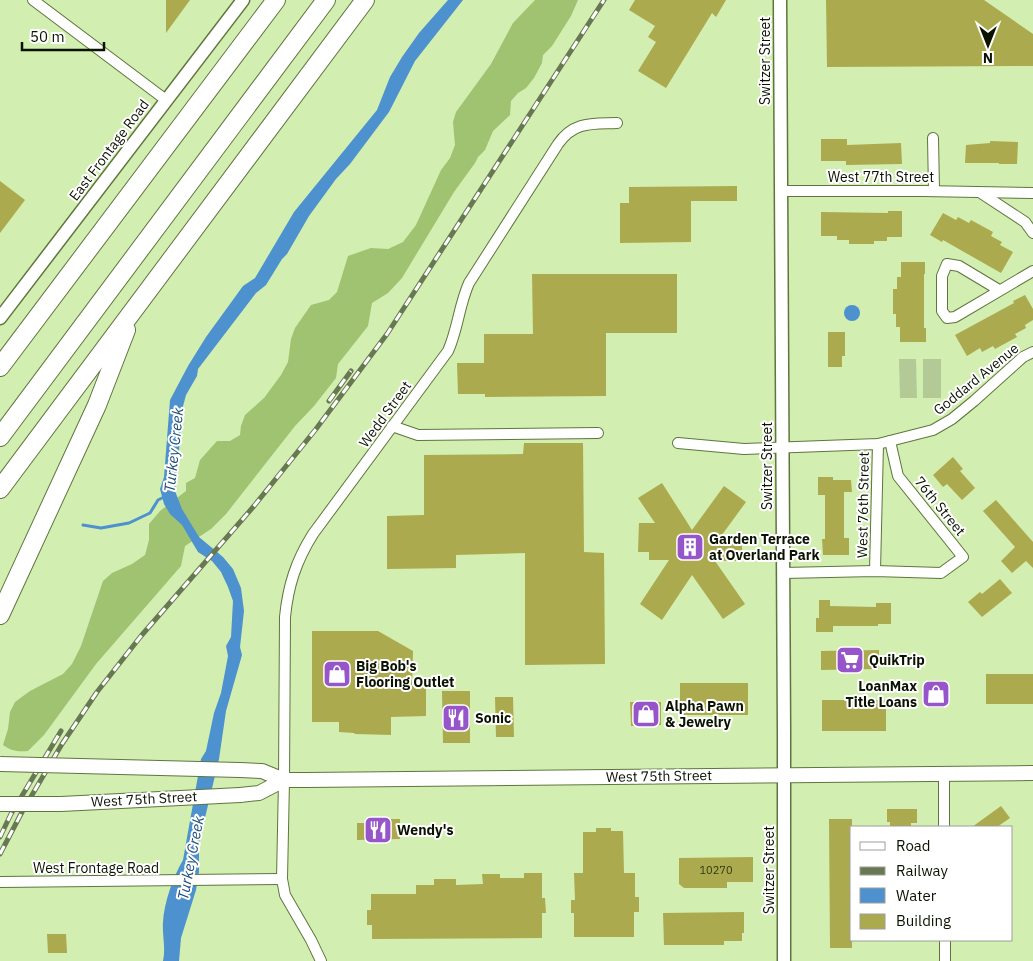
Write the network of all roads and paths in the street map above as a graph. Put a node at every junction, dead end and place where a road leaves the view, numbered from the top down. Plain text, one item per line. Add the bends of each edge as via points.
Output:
1 (33, 0) edge
2 (243, 0) edge
3 (276, 0) edge
4 (326, 0) edge
5 (365, 0) edge
6 (780, 0) edge
7 (166, 100) junction
8 (616, 123) dead end
9 (933, 138) dead end
10 (780, 191) junction
11 (934, 191) junction
12 (981, 193) junction
13 (1033, 193) edge
14 (1033, 233) edge
15 (1033, 271) edge
16 (999, 290) junction
17 (134, 310) junction
18 (0, 318) edge
19 (1033, 352) edge
20 (0, 367) edge
21 (392, 426) junction
22 (598, 433) dead end
23 (0, 437) edge
24 (890, 441) junction
25 (678, 443) dead end
26 (878, 444) junction
27 (782, 447) junction
28 (0, 489) edge
29 (875, 571) junction
30 (783, 573) junction
31 (0, 615) edge
32 (0, 764) edge
33 (1033, 773) edge
34 (944, 774) junction
35 (784, 775) junction
36 (284, 780) junction
37 (0, 804) edge
38 (944, 826) edge
39 (282, 879) junction
40 (0, 882) edge
41 (945, 941) edge
42 (321, 961) edge
43 (784, 961) edge
44 (945, 961) edge

1 - 7 street
2 - 7 street, East Frontage Road
3 - 20 highway
4 - 23 highway
5 - 17 highway
6 - 10 street, Switzer Street
7 - 18 street, East Frontage Road
8 - 21 street, Wedd Street via 579,126 564,134 469,283 448,351
9 - 11 street
10 - 11 street, West 77th Street
10 - 27 street, Switzer Street
11 - 12 street, West 77th Street
12 - 13 street, West 77th Street
12 - 14 street via 1025,222
15 - 16 street
16 - 16 street via 955,317 946,318 942,311 942,276 946,264 959,266
17 - 28 highway
17 - 31 highway via 97,405
19 - 24 street, Goddard Avenue via 1023,357 952,419 933,430
21 - 22 street via 418,435
21 - 36 street, Wedd Street via 312,534 293,574 285,618
24 - 26 street, Goddard Avenue
24 - 29 street, 76th Street via 898,476 963,557 940,573
25 - 27 street, West 76th Street via 744,449
26 - 27 street, West 76th Street
26 - 29 street, West 76th Street
27 - 30 street, Switzer Street
29 - 30 street
30 - 35 street, Switzer Street
32 - 36 main road, West 75th Street, bridge via 262,771
33 - 34 main road, West 75th Street
34 - 35 main road, West 75th Street
34 - 38 street
35 - 36 main road, West 75th Street
35 - 43 street, Switzer Street
36 - 37 main road, West 75th Street, bridge via 259,793 240,795
36 - 39 street, Wedd Street
39 - 40 street, West Frontage Road
39 - 42 street, Wedd Street via 285,895
41 - 44 street

